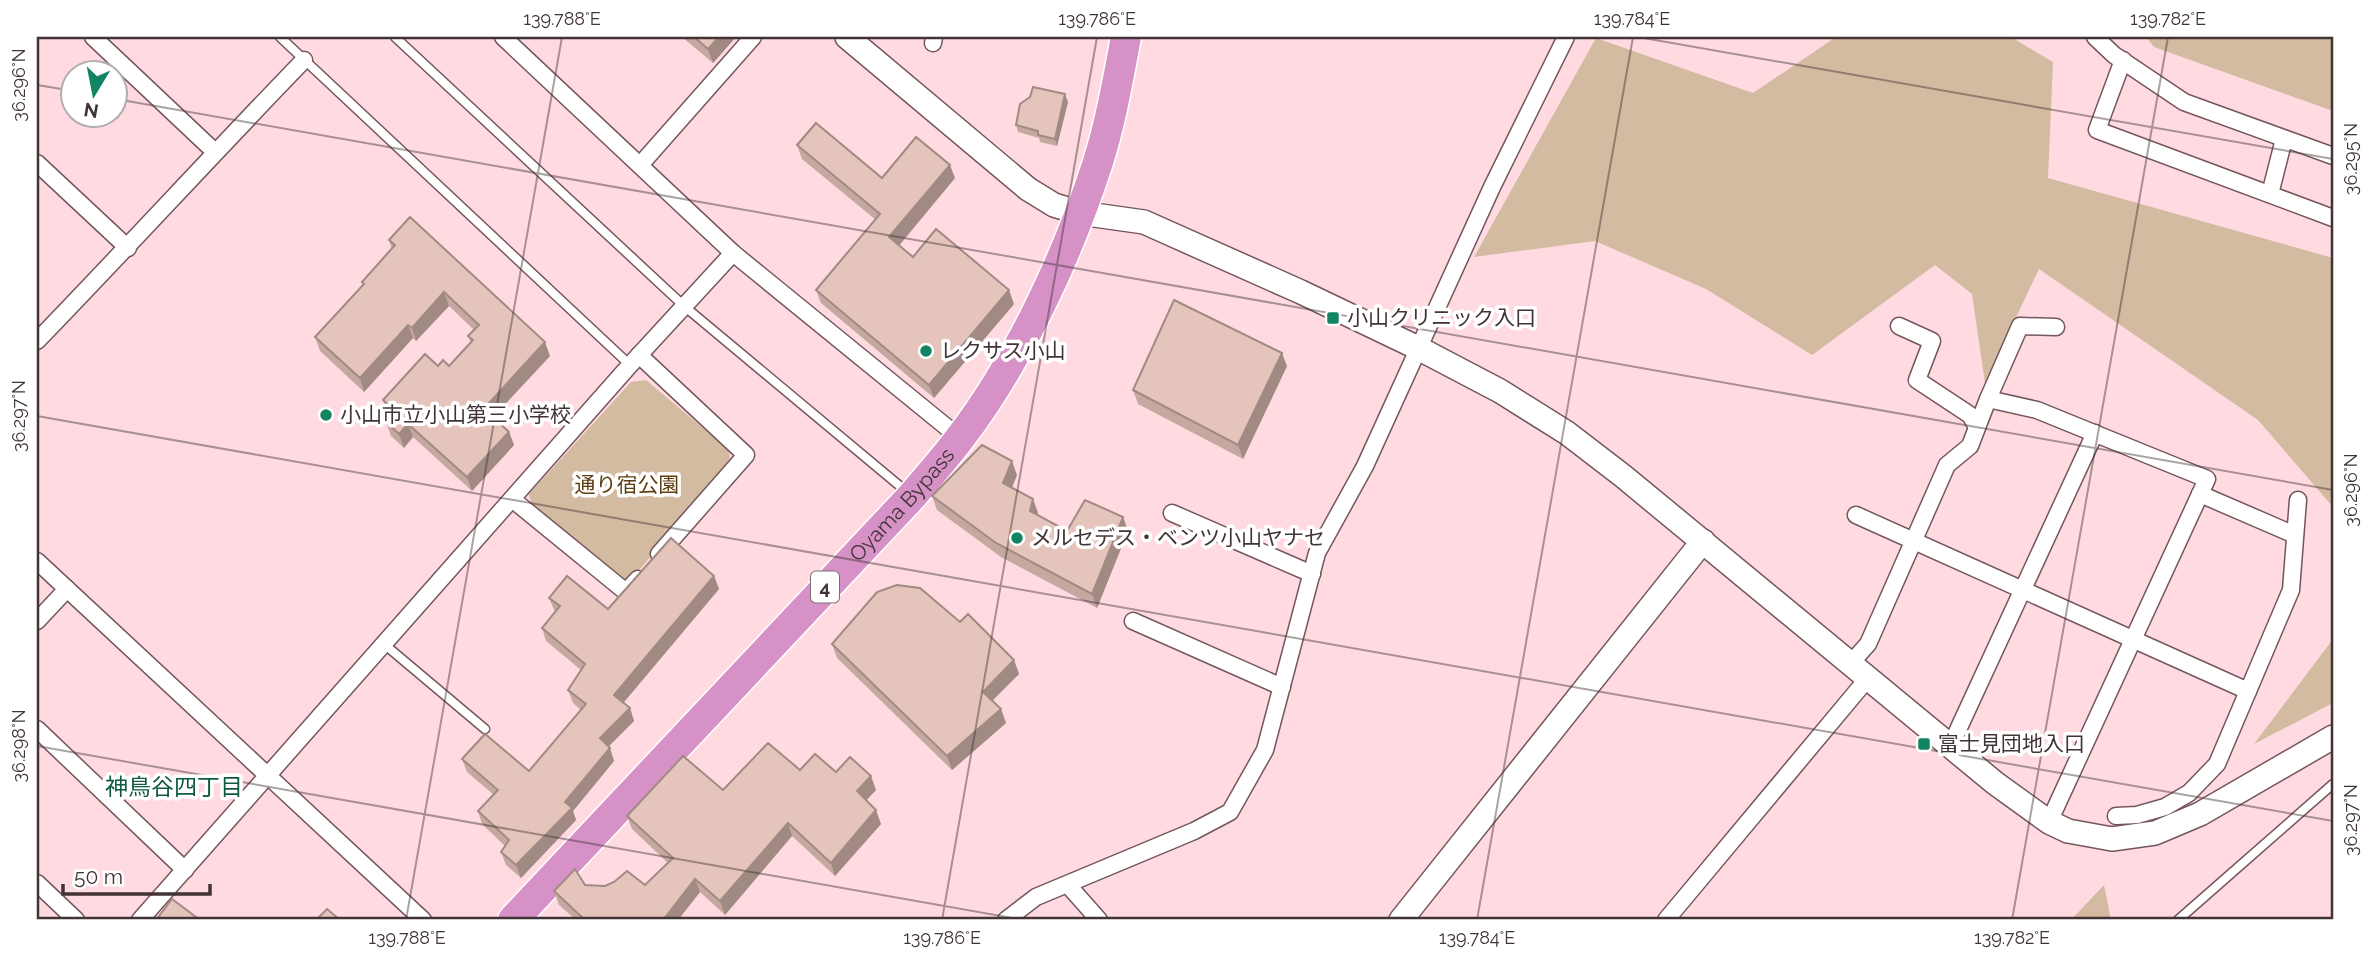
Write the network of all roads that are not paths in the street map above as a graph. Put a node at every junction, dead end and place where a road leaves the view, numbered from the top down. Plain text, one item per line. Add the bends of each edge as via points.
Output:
1 (93, 37) edge
2 (280, 37) edge
3 (395, 37) edge
4 (503, 37) edge
5 (752, 37) edge
6 (847, 37) edge
7 (1126, 37) edge
8 (1566, 37) edge
9 (2095, 37) edge
10 (304, 60) junction
11 (2123, 60) junction
12 (2284, 139) junction
13 (215, 152) junction
14 (2333, 156) edge
15 (37, 163) edge
16 (640, 164) junction
17 (2270, 194) junction
18 (1080, 213) junction
19 (2333, 218) edge
20 (128, 248) junction
21 (733, 253) junction
22 (684, 306) junction
23 (1899, 326) dead end
24 (2056, 327) dead end
25 (37, 341) edge
26 (1418, 348) junction
27 (635, 360) junction
28 (1989, 399) junction
29 (1977, 427) junction
30 (2095, 433) junction
31 (960, 438) junction
32 (2200, 494) junction
33 (912, 496) junction
34 (512, 499) junction
35 (2298, 500) dead end
36 (1172, 513) dead end
37 (1856, 515) dead end
38 (2295, 535) junction
39 (1703, 541) junction
40 (1913, 541) junction
41 (37, 561) edge
42 (1312, 574) junction
43 (67, 589) junction
44 (2023, 590) junction
45 (37, 621) edge
46 (1133, 621) dead end
47 (2133, 639) junction
48 (384, 644) junction
49 (1860, 671) junction
50 (1282, 687) junction
51 (2248, 691) junction
52 (37, 729) edge
53 (485, 729) dead end
54 (2333, 737) edge
55 (1951, 744) junction
56 (269, 775) junction
57 (2333, 785) edge
58 (2116, 816) joint
59 (2049, 822) junction
60 (2112, 839) junction
61 (186, 870) junction
62 (37, 883) edge
63 (1068, 885) junction
64 (76, 920) edge
65 (140, 920) edge
66 (423, 920) edge
67 (513, 920) edge
68 (1006, 920) edge
69 (1099, 920) edge
70 (1401, 920) edge
71 (1666, 920) edge
72 (2178, 920) edge

1 - 13 street
2 - 10 lane
3 - 22 lane
4 - 16 street
5 - 16 street
6 - 18 street via 1028,189 1054,205
7 - 18 highway, Oyama Bypass / 4 via 1115,98
8 - 26 street
9 - 11 street
10 - 13 street
10 - 27 lane
11 - 12 street via 2184,102
11 - 17 street via 2097,130
12 - 14 street
12 - 17 street
13 - 20 street
15 - 20 street
16 - 21 street
17 - 19 street
18 - 26 street via 1144,222
18 - 31 highway, Oyama Bypass / 4 via 1010,361
20 - 25 street
21 - 22 street
21 - 31 street
22 - 27 street
22 - 33 lane
23 - 29 street via 1931,341 1917,380 1970,415
24 - 28 street via 2020,326
26 - 39 street via 1567,433
26 - 42 street via 1365,466 1317,553
27 - 34 street
27 - 34 street via 746,455 626,592
28 - 29 street
28 - 30 street via 2037,410
29 - 40 street via 1970,446 1947,465
30 - 32 street via 2207,479
30 - 44 street
31 - 33 highway, Oyama Bypass / 4
32 - 38 street
32 - 47 street
33 - 67 highway, Oyama Bypass / 4
34 - 48 street
35 - 38 street
36 - 42 street
37 - 40 street
38 - 51 street via 2291,590
39 - 49 street
39 - 70 street
40 - 44 street
40 - 49 street
41 - 43 street
42 - 50 street
43 - 45 street
43 - 56 street
44 - 47 street
44 - 55 street
46 - 50 street
47 - 51 street
47 - 59 street
48 - 53 lane
48 - 56 street
49 - 55 street
49 - 71 street
50 - 63 street via 1265,750 1230,812
51 - 58 street via 2217,764 2189,793 2165,807
52 - 61 street
54 - 60 street via 2200,814 2155,833
55 - 59 street
56 - 61 street
56 - 66 street
57 - 72 lane
58 - 60 lane
59 - 60 street via 2068,831
61 - 65 street
62 - 64 street
63 - 68 street via 1036,897
63 - 69 street

